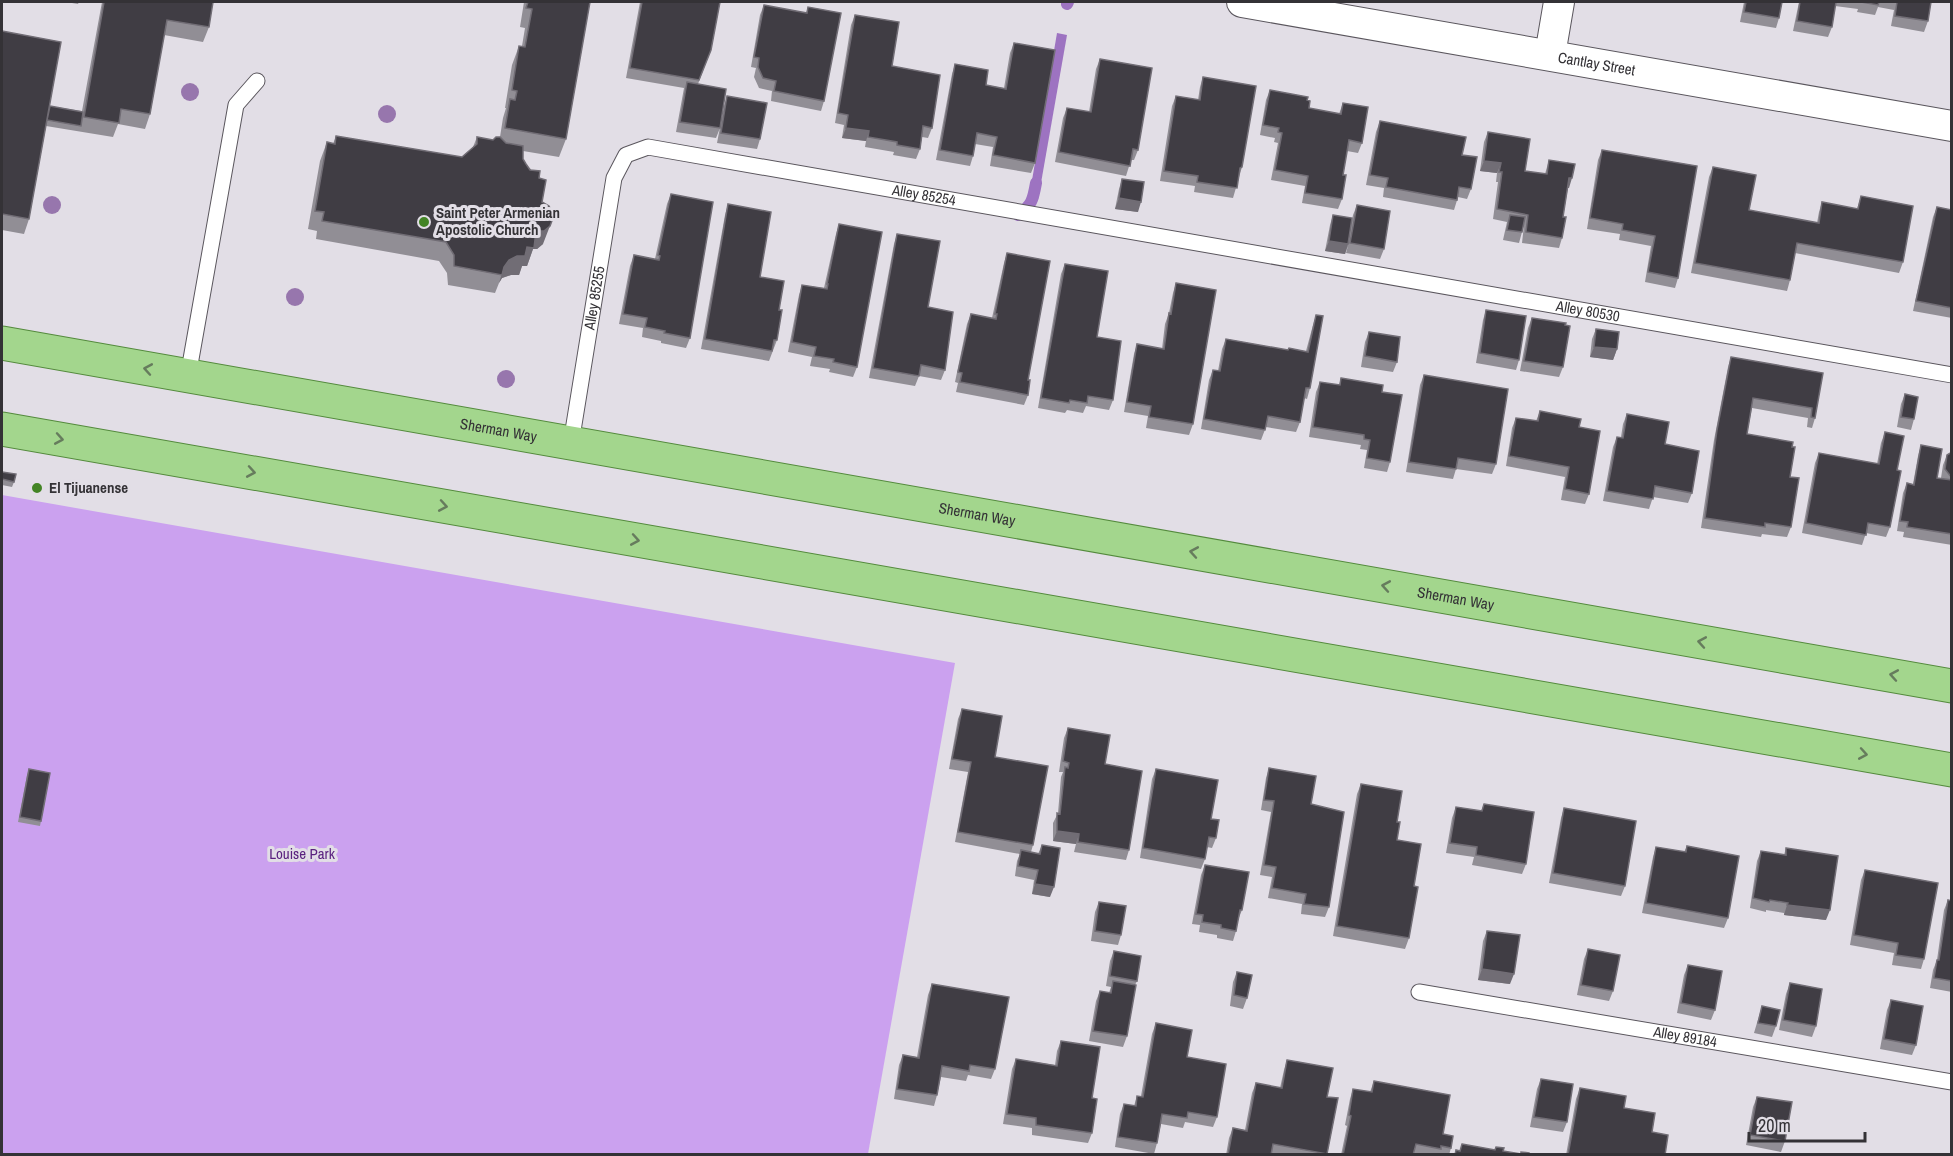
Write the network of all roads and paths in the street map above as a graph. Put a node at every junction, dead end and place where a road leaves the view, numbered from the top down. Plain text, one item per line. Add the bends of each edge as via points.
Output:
1 (1242, 2) edge
2 (1559, 2) edge
3 (1550, 56) junction
4 (257, 81) dead end
5 (1952, 126) edge
6 (626, 155) joint
7 (1225, 248) joint
8 (2, 343) edge
9 (1952, 375) edge
10 (188, 376) junction
11 (2, 429) edge
12 (571, 443) junction
13 (1952, 686) edge
14 (1952, 770) edge
15 (1419, 992) dead end
16 (1952, 1082) edge

1 - 3 street, Cantlay Street
2 - 3 street
3 - 5 street, Cantlay Street
4 - 10 lane via 236,105
6 - 7 lane, Alley 85254 via 648,147
6 - 12 lane, Alley 85255 via 614,178
7 - 9 lane, Alley 80530
10 -> 8 main road, Sherman Way
10 - 12 main road, Sherman Way
11 -> 14 main road
13 -> 12 main road, Sherman Way
15 - 16 lane, Alley 89184

